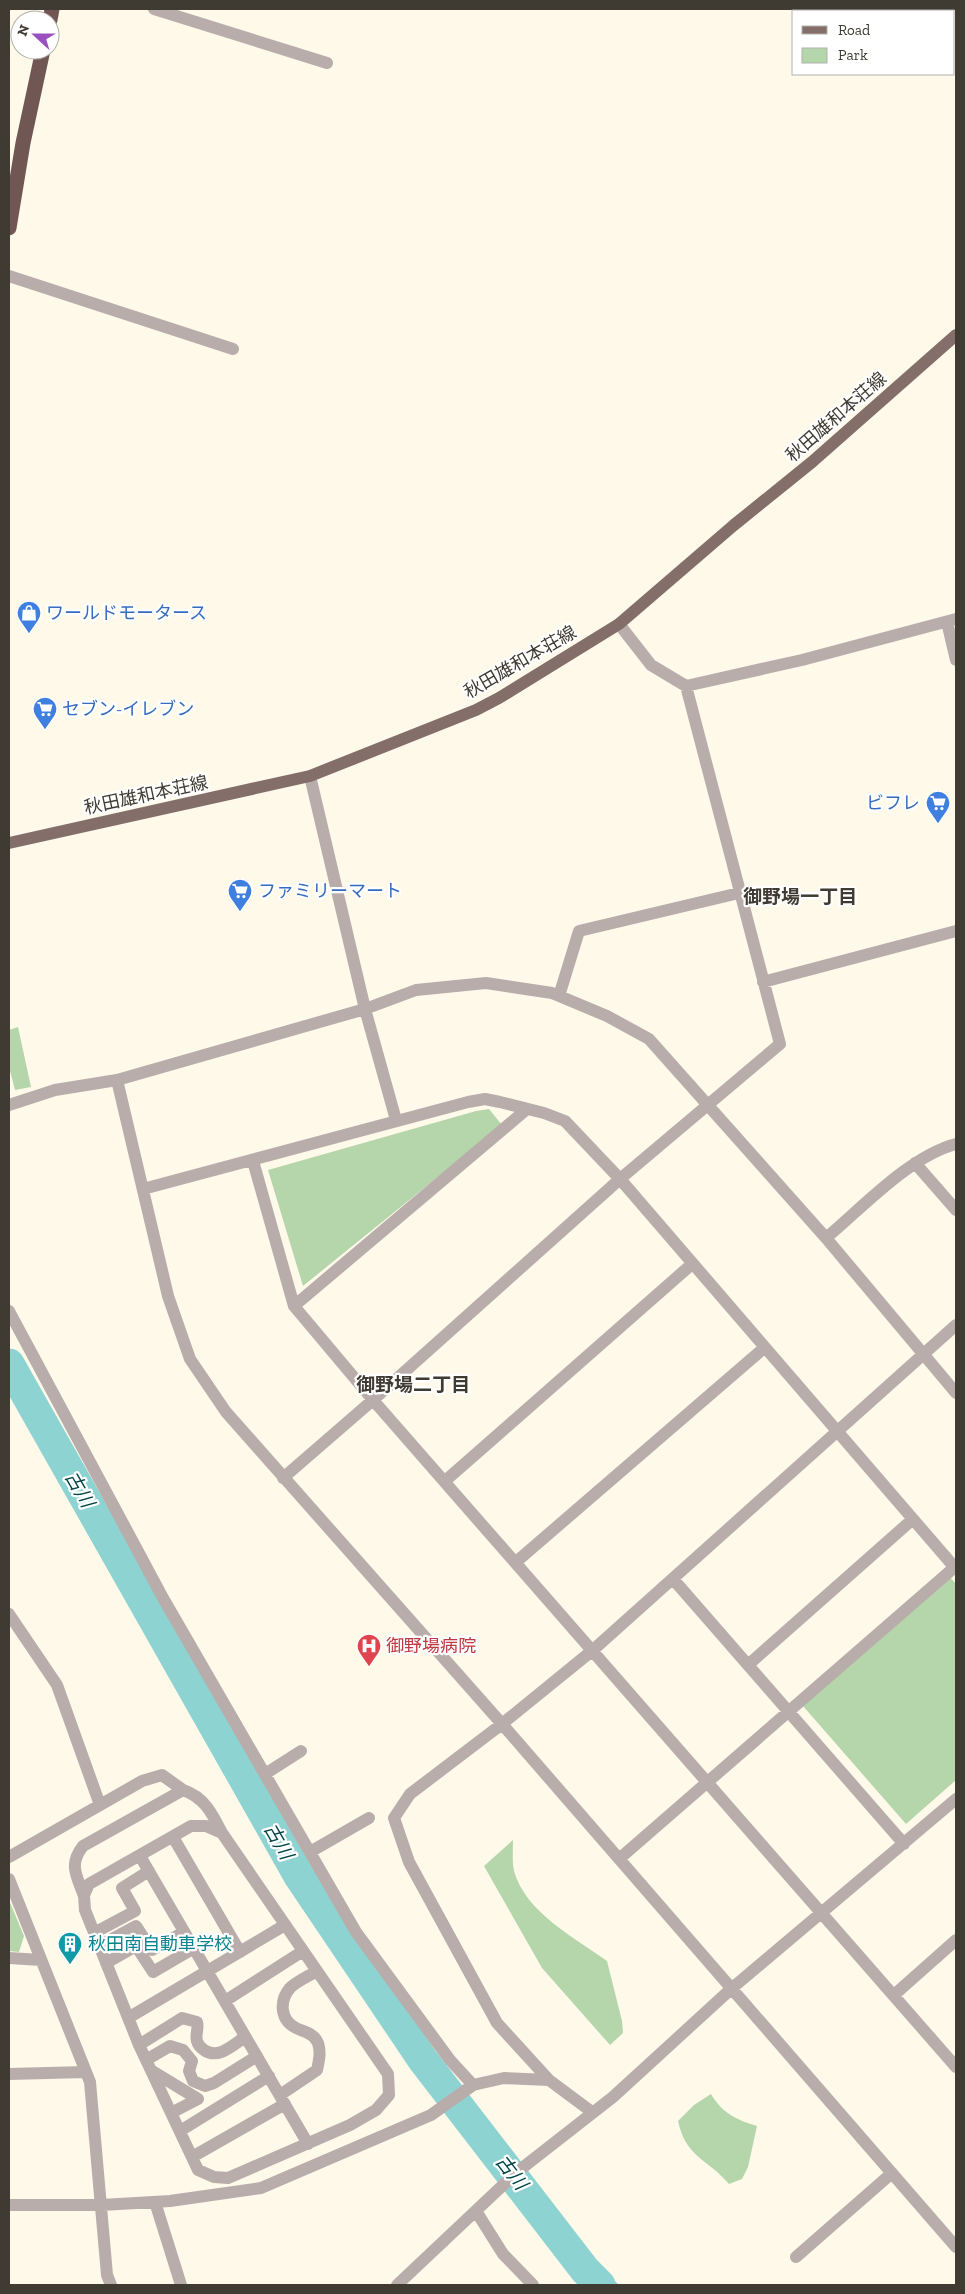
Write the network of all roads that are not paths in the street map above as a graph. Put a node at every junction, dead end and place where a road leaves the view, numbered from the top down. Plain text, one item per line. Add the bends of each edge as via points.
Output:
1 (154, 9) edge
2 (41, 60) edge
3 (327, 64) dead end
4 (9, 228) edge
5 (9, 276) edge
6 (956, 335) edge
7 (233, 349) dead end
8 (952, 620) edge
9 (619, 624) junction
10 (956, 660) edge
11 (686, 686) junction
12 (310, 776) junction
13 (9, 842) edge
14 (739, 893) junction
15 (956, 931) edge
16 (763, 982) junction
17 (559, 996) junction
18 (365, 1009) junction
19 (117, 1080) junction
20 (9, 1104) edge
21 (709, 1106) junction
22 (527, 1109) junction
23 (396, 1120) junction
24 (956, 1144) edge
25 (253, 1161) junction
26 (915, 1163) junction
27 (620, 1180) junction
28 (143, 1189) junction
29 (956, 1210) edge
30 (826, 1238) junction
31 (692, 1264) junction
32 (294, 1306) junction
33 (9, 1311) edge
34 (956, 1325) edge
35 (764, 1348) junction
36 (922, 1354) junction
37 (956, 1394) edge
38 (373, 1400) junction
39 (836, 1432) junction
40 (283, 1478) junction
41 (445, 1481) junction
42 (913, 1519) junction
43 (516, 1562) junction
44 (956, 1568) edge
45 (673, 1578) junction
46 (9, 1614) edge
47 (594, 1650) junction
48 (748, 1665) junction
49 (788, 1711) junction
50 (502, 1724) junction
51 (301, 1752) dead end
52 (265, 1774) junction
53 (707, 1780) junction
54 (183, 1790) junction
55 (956, 1799) edge
56 (100, 1805) junction
57 (369, 1818) dead end
58 (222, 1832) junction
59 (172, 1837) junction
60 (904, 1844) junction
61 (310, 1852) junction
62 (140, 1856) junction
63 (9, 1857) edge
64 (619, 1860) junction
65 (149, 1871) junction
66 (9, 1879) edge
67 (84, 1896) junction
68 (823, 1913) junction
69 (285, 1925) junction
70 (184, 1932) junction
71 (94, 1933) junction
72 (956, 1940) edge
73 (99, 1946) junction
74 (194, 1948) junction
75 (303, 1951) junction
76 (240, 1952) junction
77 (9, 1958) edge
78 (41, 1960) junction
79 (106, 1963) junction
80 (207, 1971) junction
81 (317, 1971) junction
82 (731, 1989) junction
83 (894, 1995) junction
84 (225, 2001) junction
85 (128, 2018) junction
86 (246, 2037) junction
87 (139, 2045) junction
88 (257, 2056) junction
89 (148, 2065) junction
90 (956, 2067) edge
91 (86, 2072) junction
92 (9, 2074) edge
93 (268, 2076) junction
94 (550, 2080) junction
95 (469, 2089) junction
96 (282, 2100) junction
97 (592, 2112) junction
98 (171, 2113) junction
99 (180, 2131) junction
100 (308, 2144) junction
101 (192, 2157) junction
102 (892, 2173) junction
103 (155, 2202) junction
104 (9, 2205) edge
105 (102, 2205) junction
106 (476, 2211) junction
107 (954, 2240) edge
108 (796, 2257) dead end
109 (110, 2285) edge
110 (181, 2285) edge
111 (397, 2285) edge
112 (533, 2285) edge

1 - 3 street
2 - 4 highway
5 - 7 street
6 - 9 main road, 秋田雄和本荘線 via 812,462
8 - 10 street
8 - 11 street via 802,660
9 - 11 street via 651,665
9 - 12 main road, 秋田雄和本荘線 via 483,706
11 - 14 street
12 - 13 main road, 秋田雄和本荘線
12 - 18 street
14 - 16 street
14 - 17 street via 579,931
15 - 16 street
16 - 21 street via 780,1044
17 - 18 street via 486,983 416,990
17 - 21 street via 607,1016 649,1039
18 - 19 street
18 - 23 street
19 - 20 street via 56,1090
19 - 28 street
21 - 27 street
21 - 30 street
22 - 23 street via 485,1099
22 - 27 street via 565,1121
22 - 32 street
23 - 25 street
24 - 26 street
25 - 28 street
25 - 32 street
26 - 29 street
26 - 30 street
27 - 31 street
27 - 38 street
28 - 40 street via 168,1296 190,1359 226,1412
30 - 36 street
31 - 35 street
31 - 41 street
32 - 38 street
33 - 52 street via 163,1598
34 - 36 street
35 - 39 street
35 - 43 street
36 - 37 street
36 - 39 street
38 - 40 street
38 - 41 street
39 - 42 street
39 - 45 street
40 - 50 street
41 - 43 street
42 - 44 street
42 - 48 street
43 - 47 street
44 - 49 street
45 - 47 street
45 - 48 street
46 - 56 street via 57,1685
47 - 50 street
47 - 53 street
48 - 49 street
49 - 53 street
49 - 60 street
50 - 64 street
50 - 94 street via 410,1794 394,1818 409,1862 497,2023
51 - 52 street
52 - 61 street
53 - 64 street
53 - 68 street
54 - 56 street via 162,1775 142,1781
54 - 58 street via 196,1795 206,1805
54 - 67 street via 84,1846 76,1855 74,1868
55 - 60 street
56 - 63 street
57 - 61 street
58 - 59 street via 206,1826 191,1826
58 - 69 street
59 - 62 street
59 - 76 street
60 - 68 street
61 - 95 street via 356,1932
62 - 65 street
62 - 67 street via 89,1884
64 - 82 street
65 - 70 street
65 - 71 street via 122,1888 135,1911
66 - 78 street
67 - 71 street via 85,1910
68 - 82 street
68 - 83 street
69 - 75 street
69 - 76 street
70 - 73 street via 152,1950 136,1926
70 - 74 street
71 - 73 street
72 - 83 street
73 - 79 street
74 - 79 street via 153,1972 136,1946
74 - 80 street
75 - 81 street
75 - 84 street
76 - 80 street
77 - 78 street
78 - 91 street
79 - 85 street
80 - 84 street
80 - 85 street
81 - 96 street via 291,1988 283,2002 282,2013 288,2022 310,2033 318,2042 318,2070
81 - 100 street via 388,2074 389,2095 376,2110
82 - 97 street via 613,2097
82 - 102 street
83 - 90 street
84 - 86 street
85 - 87 street
86 - 87 street via 218,2054 210,2054 196,2041 197,2022 182,2018
86 - 88 street
87 - 89 street
88 - 89 street via 205,2086 193,2081 189,2071 192,2061 183,2050 170,2046
88 - 93 street
89 - 98 street
89 - 98 street via 198,2099
91 - 92 street
91 - 105 street via 90,2082
93 - 96 street
93 - 99 street
94 - 95 street via 504,2078
94 - 97 street
95 - 103 street via 439,2110 261,2188
96 - 100 street
96 - 101 street
97 - 106 street via 517,2172
98 - 99 street
99 - 101 street
100 - 101 street via 228,2178 214,2177 198,2170
102 - 107 street
102 - 108 street
103 - 105 street
103 - 110 street
104 - 105 street
105 - 109 street
106 - 111 street
106 - 112 street via 502,2254

